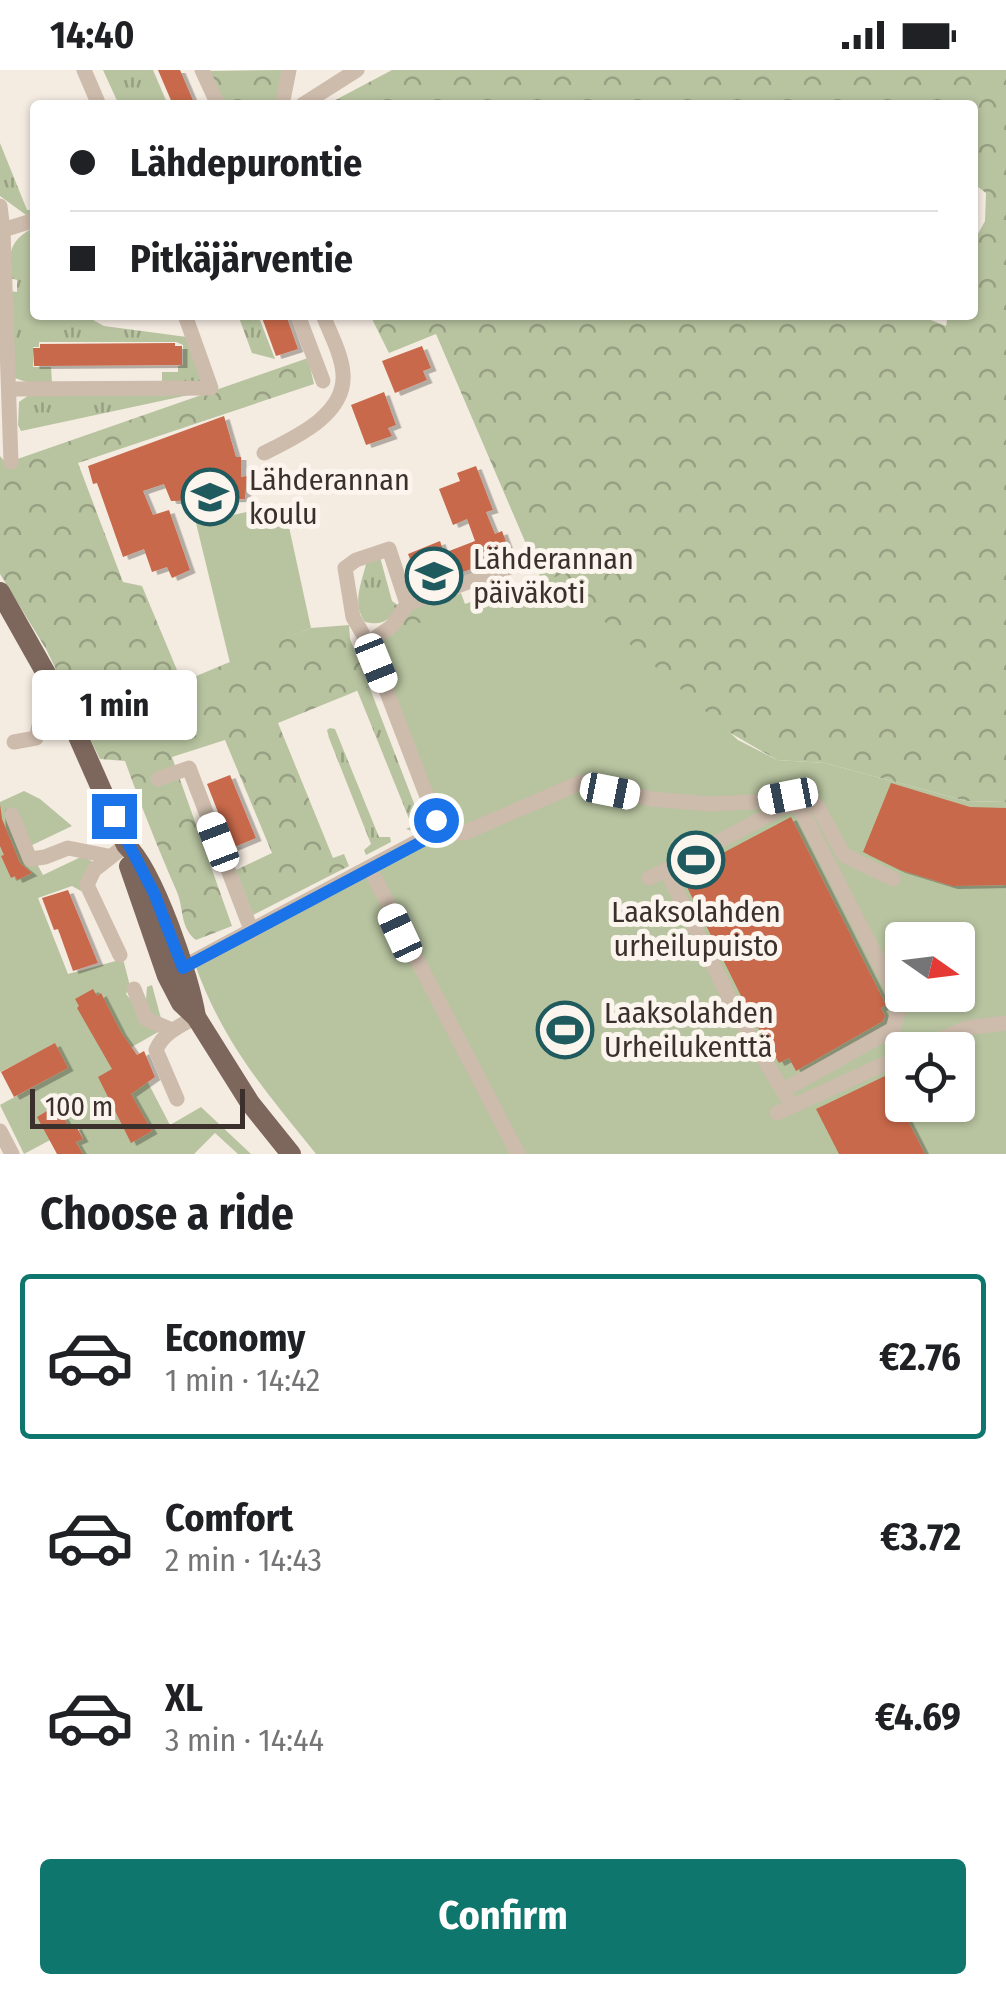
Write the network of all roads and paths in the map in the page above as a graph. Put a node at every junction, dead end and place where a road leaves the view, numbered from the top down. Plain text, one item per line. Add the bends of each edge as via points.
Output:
1 (84, 70) edge
2 (202, 70) edge
3 (289, 70) edge
4 (357, 70) edge
5 (98, 100) edge
6 (216, 100) edge
7 (283, 100) edge
8 (311, 100) edge
9 (0, 206) edge
10 (30, 222) edge
11 (4, 230) junction
12 (187, 320) edge
13 (300, 320) edge
14 (325, 320) edge
15 (323, 381) dead end
16 (10, 389) junction
17 (264, 453) dead end
18 (11, 462) dead end
19 (513, 566) dead end
20 (407, 604) junction
21 (3, 606) edge
22 (368, 643) junction
23 (65, 708) junction
24 (14, 742) dead end
25 (158, 779) dead end
26 (12, 815) dead end
27 (435, 832) junction
28 (117, 850) junction
29 (370, 869) junction
30 (666, 870) junction
31 (649, 878) dead end
32 (893, 879) dead end
33 (252, 932) junction
34 (120, 955) dead end
35 (175, 972) junction
36 (134, 989) dead end
37 (196, 1017) junction
38 (1006, 1023) edge
39 (172, 1030) junction
40 (957, 1032) edge
41 (885, 1064) edge
42 (784, 1090) junction
43 (176, 1099) dead end
44 (0, 1131) edge
45 (289, 1152) edge
46 (12, 1154) edge
47 (518, 1154) edge

1 - 5 street
2 - 6 street
3 - 7 street
4 - 8 street
9 - 11 street
10 - 11 street
11 - 16 street
12 - 16 street via 211,388
13 - 15 street
14 - 17 street via 344,372 337,399 321,420
16 - 18 street
19 - 20 street
20 - 22 street
20 - 22 street via 390,549 345,568 353,617
21 - 23 main road
22 - 27 street
23 - 24 street via 41,718 36,738
23 - 28 main road
25 - 33 street via 189,768
26 - 28 street via 30,859 68,848
27 - 29 street
27 - 32 street via 464,833 582,782 650,799 712,804 802,795 817,806 844,856
28 - 34 street via 87,885
28 - 35 main road via 136,854
29 - 33 street
29 - 47 street
30 - 31 street
30 - 42 street via 740,1019
30 - 42 street via 783,807 801,810 898,1011 893,1029
33 - 35 street
35 - 37 main road
36 - 39 street via 146,1019
37 - 39 street
37 - 45 main road
38 - 40 street
39 - 43 street via 156,1050
41 - 42 street via 785,1109
44 - 46 street

